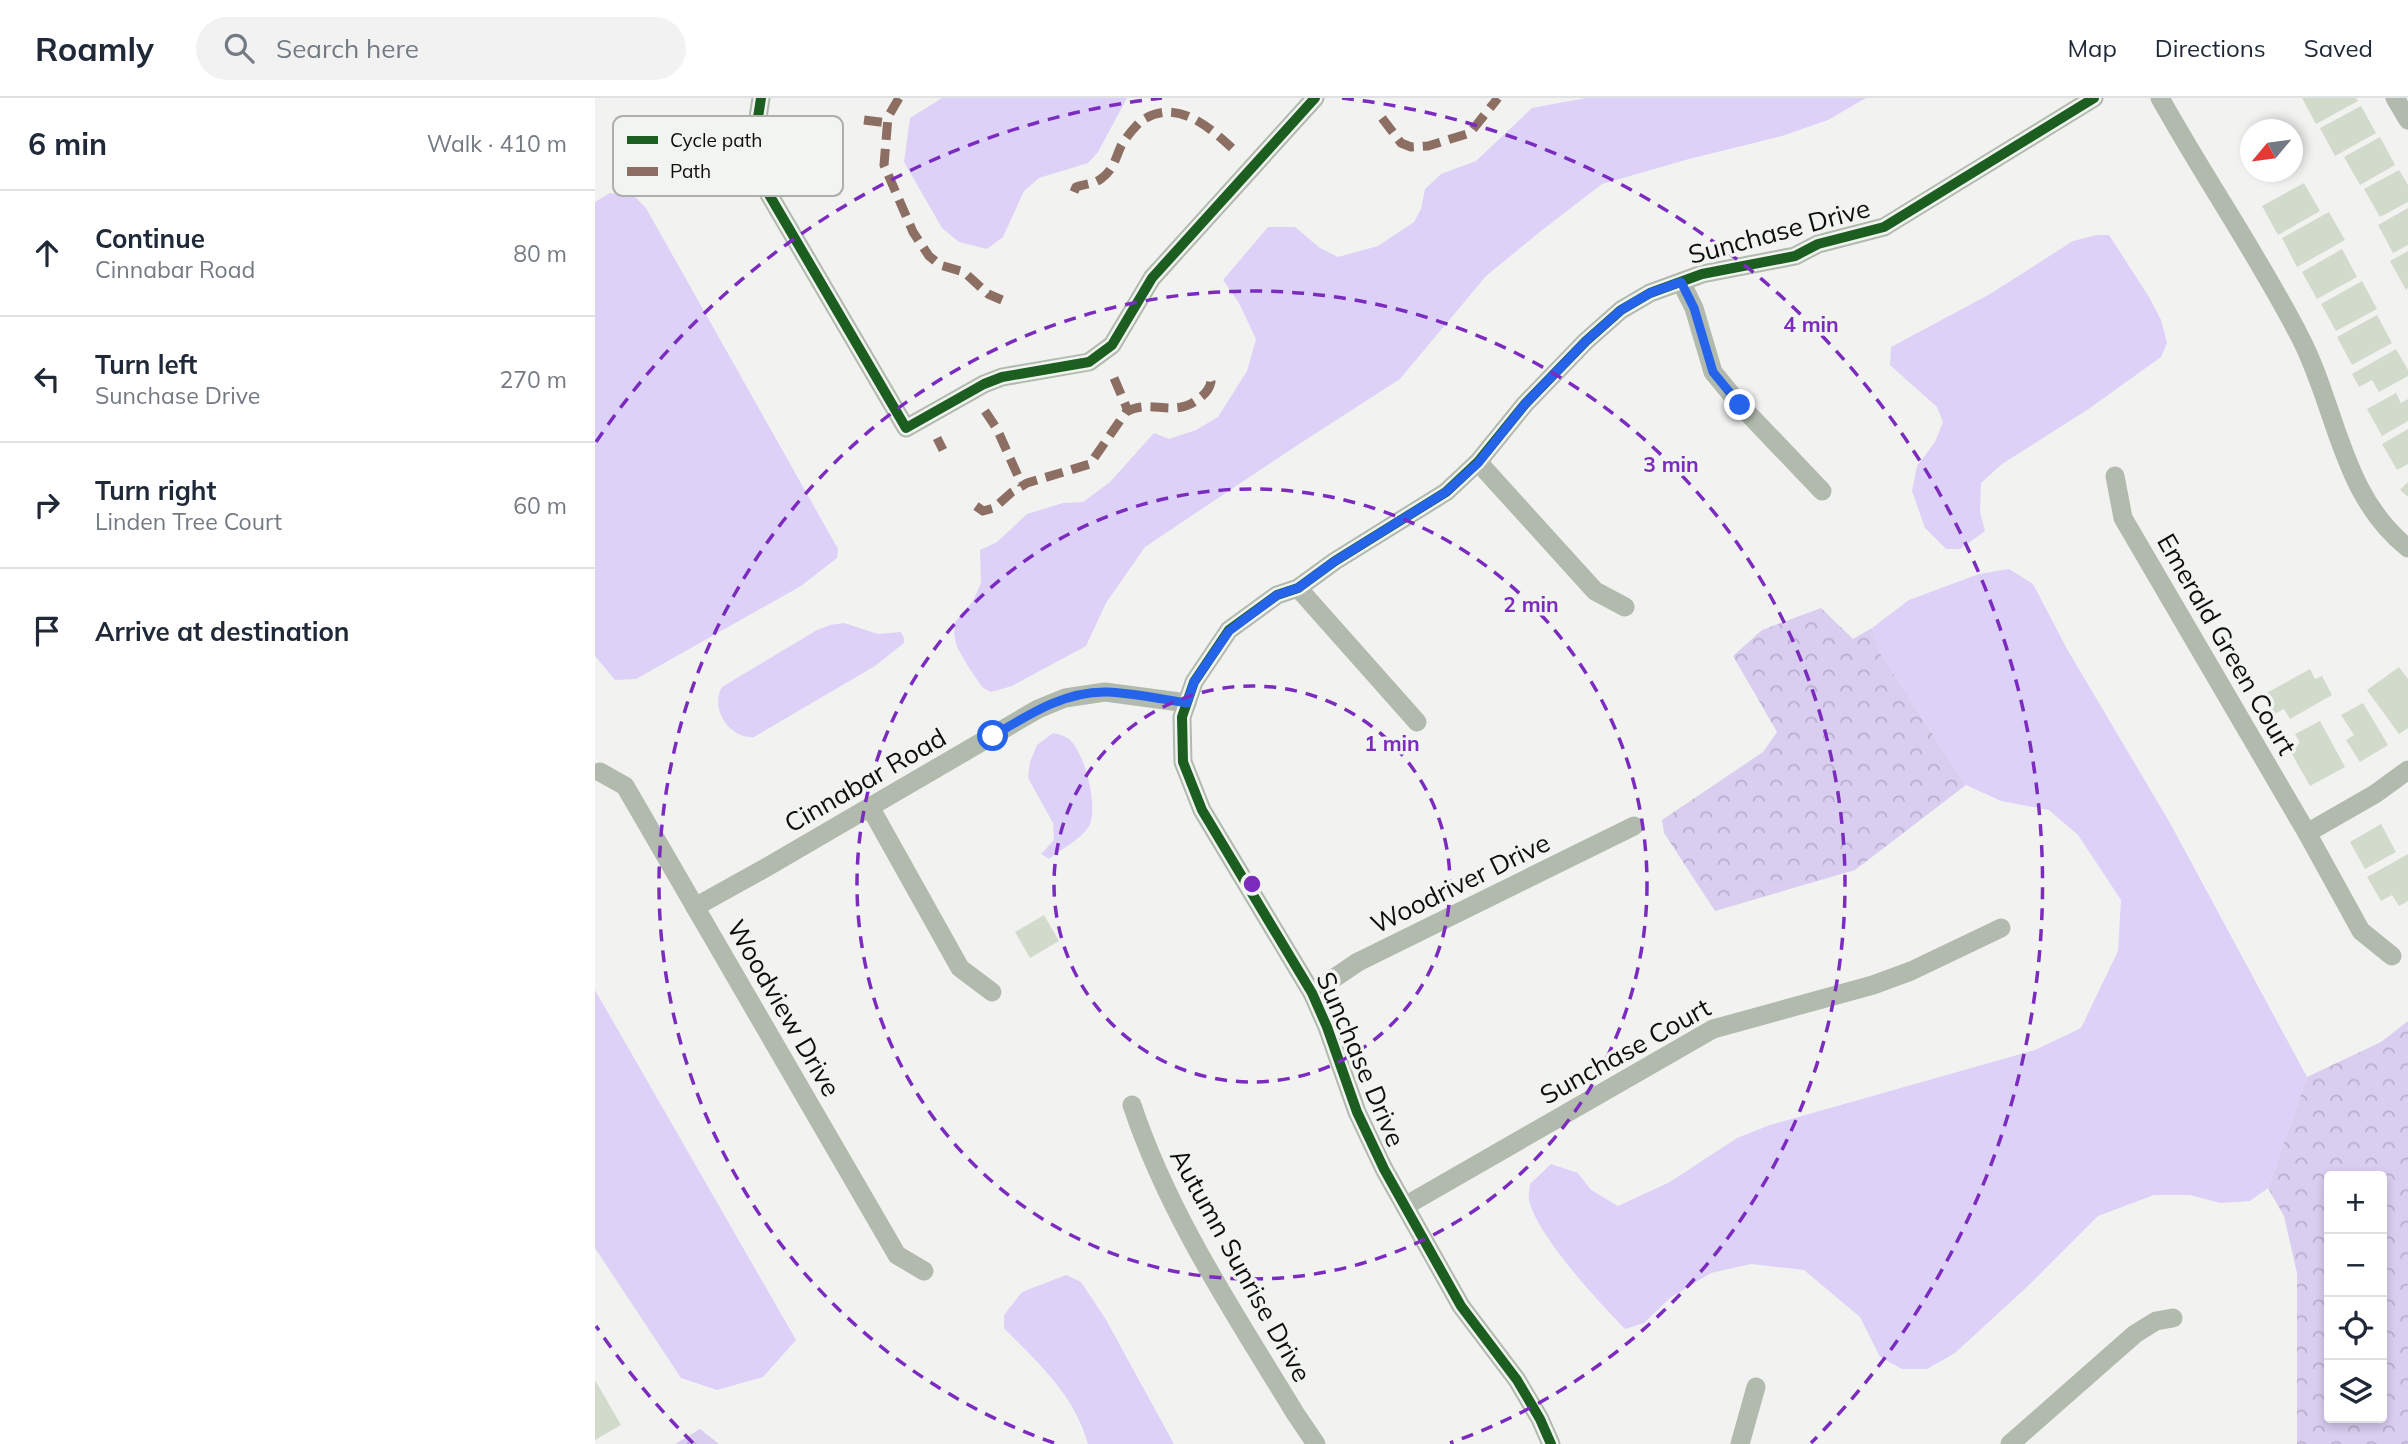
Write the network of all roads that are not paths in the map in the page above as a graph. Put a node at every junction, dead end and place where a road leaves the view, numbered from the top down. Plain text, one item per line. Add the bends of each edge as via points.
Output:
1 (761, 98) edge
2 (1315, 98) edge
3 (2094, 98) edge
4 (2160, 98) edge
5 (2395, 98) edge
6 (758, 116) edge
7 (2408, 120) edge
8 (770, 196) edge
9 (1681, 282) junction
10 (1478, 463) junction
11 (2115, 476) dead end
12 (1822, 491) dead end
13 (2408, 548) edge
14 (1298, 588) junction
15 (1625, 607) dead end
16 (1187, 703) junction
17 (1417, 722) dead end
18 (2408, 770) edge
19 (600, 772) dead end
20 (870, 807) junction
21 (1635, 826) dead end
22 (2307, 834) junction
23 (695, 907) junction
24 (2001, 928) dead end
25 (2392, 956) dead end
26 (992, 992) dead end
27 (1312, 993) junction
28 (1132, 1105) dead end
29 (1405, 1206) junction
30 (924, 1271) dead end
31 (2173, 1318) dead end
32 (1756, 1387) dead end
33 (1315, 1444) edge
34 (1551, 1444) edge
35 (1740, 1444) edge
36 (2010, 1444) edge

1 - 6 street
2 - 8 street via 1152,278 1112,345 1089,362 983,384 906,428
3 - 9 street, Sunchase Drive via 1884,227 1818,244 1795,256
4 - 13 street via 2302,341 2363,497
5 - 7 street
9 - 10 street, Sunchase Drive via 1630,304 1595,334 1525,404
9 - 12 street via 1694,308 1713,372
10 - 14 street, Sunchase Drive via 1446,492
10 - 15 street via 1595,591
11 - 22 street, Emerald Green Court via 2123,517
14 - 16 street, Sunchase Drive via 1277,595 1229,631 1194,682
14 - 17 street
16 - 20 street, Cinnabar Road via 1105,692 1065,698 1038,709
16 - 27 street, Sunchase Drive via 1182,717 1183,762 1202,810
18 - 22 street
19 - 23 street, Woodview Drive via 625,786
20 - 23 street, Cinnabar Road
20 - 26 street via 961,968
21 - 27 street, Woodriver Drive via 1359,962
22 - 25 street, Emerald Green Court via 2361,931
23 - 30 street, Woodview Drive via 897,1255
24 - 29 street, Sunchase Court via 1898,976 1713,1029
27 - 29 street, Sunchase Drive via 1357,1112
28 - 33 street, Autumn Sunrise Drive via 1147,1151 1181,1223
29 - 34 street, Sunchase Drive via 1461,1306 1517,1380
31 - 36 street via 2156,1321 2135,1334
32 - 35 street

